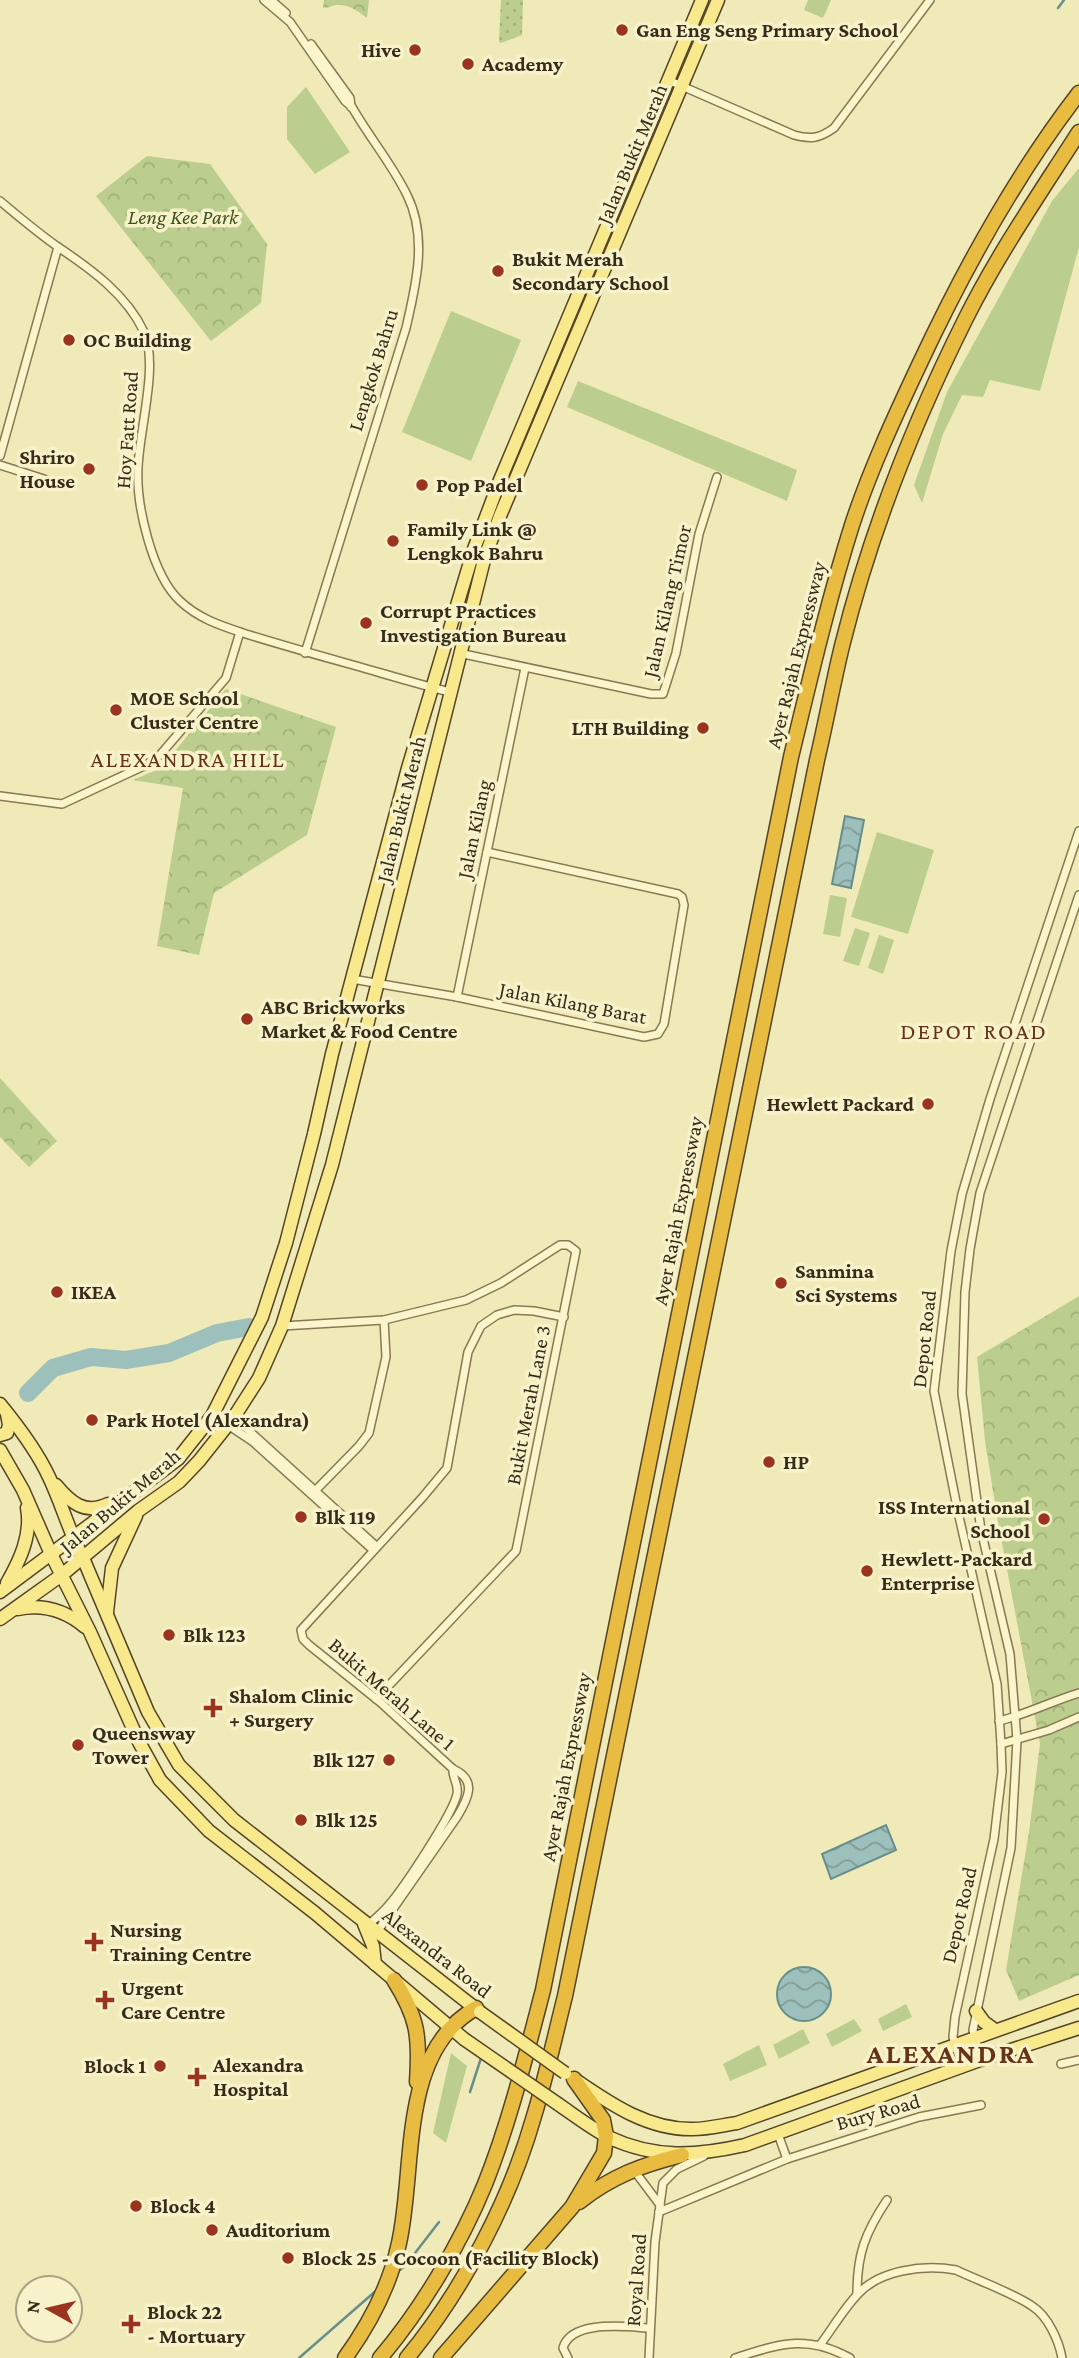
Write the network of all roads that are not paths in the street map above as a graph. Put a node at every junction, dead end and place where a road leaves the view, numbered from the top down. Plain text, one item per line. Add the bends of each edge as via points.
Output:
1 (264, 0) edge
2 (271, 0) edge
3 (702, 0) edge
4 (718, 0) edge
5 (930, 0) edge
6 (668, 80) junction
7 (681, 86) junction
8 (1079, 93) edge
9 (352, 107) junction
10 (1079, 132) edge
11 (0, 201) edge
12 (58, 247) junction
13 (0, 456) edge
14 (0, 465) edge
15 (716, 477) dead end
16 (47, 480) dead end
17 (240, 632) junction
18 (305, 653) junction
19 (459, 653) junction
20 (525, 668) junction
21 (432, 688) junction
22 (450, 692) junction
23 (0, 796) edge
24 (1079, 831) edge
25 (487, 852) junction
26 (407, 864) junction
27 (377, 885) junction
28 (1079, 895) edge
29 (352, 979) junction
30 (377, 984) junction
31 (457, 997) junction
32 (293, 1213) junction
33 (316, 1219) junction
34 (564, 1317) junction
35 (384, 1320) junction
36 (282, 1326) junction
37 (4, 1409) edge
38 (231, 1421) junction
39 (0, 1436) edge
40 (0, 1450) edge
41 (49, 1476) junction
42 (23, 1490) junction
43 (313, 1492) junction
44 (128, 1495) junction
45 (138, 1511) junction
46 (72, 1537) junction
47 (374, 1548) junction
48 (51, 1553) junction
49 (83, 1558) junction
50 (63, 1574) junction
51 (1, 1591) edge
52 (11, 1611) junction
53 (107, 1612) junction
54 (0, 1619) edge
55 (90, 1632) junction
56 (1079, 1693) edge
57 (376, 1699) junction
58 (1016, 1717) junction
59 (1079, 1717) edge
60 (999, 1721) junction
61 (1017, 1740) junction
62 (1001, 1744) junction
63 (369, 1926) junction
64 (375, 1964) junction
65 (394, 1980) junction
66 (1078, 2002) edge
67 (478, 2010) junction
68 (976, 2011) junction
69 (449, 2028) junction
70 (1079, 2028) edge
71 (995, 2029) junction
72 (975, 2037) junction
73 (956, 2046) junction
74 (980, 2060) junction
75 (1079, 2060) edge
76 (1061, 2064) dead end
77 (962, 2067) junction
78 (569, 2076) junction
79 (418, 2100) junction
80 (981, 2105) dead end
81 (778, 2134) junction
82 (606, 2136) junction
83 (708, 2154) junction
84 (682, 2155) junction
85 (787, 2159) junction
86 (633, 2169) junction
87 (887, 2200) dead end
88 (572, 2207) junction
89 (660, 2208) junction
90 (857, 2294) junction
91 (650, 2328) junction
92 (820, 2345) junction
93 (345, 2358) edge
94 (380, 2358) edge
95 (407, 2358) edge
96 (442, 2358) edge
97 (568, 2358) edge
98 (649, 2358) edge
99 (735, 2358) edge
100 (850, 2358) edge
101 (1062, 2358) edge

1 - 9 street, Lengkok Bahru via 290,22
2 - 9 street, Lengkok Bahru via 294,20 350,97
3 - 6 main road, Jalan Bukit Merah
4 - 7 main road, Jalan Bukit Merah
5 - 7 street via 834,128 822,136 809,139 792,134
6 - 7 street
6 - 21 main road, Jalan Bukit Merah via 486,515
7 - 19 main road, Jalan Bukit Merah via 500,516
8 - 94 highway, Ayer Rajah Expressway via 998,213 946,307 895,415 853,523 791,757 543,1990 513,2104 484,2186 445,2265
9 - 18 street, Lengkok Bahru via 409,198 418,242 418,275 406,328
10 - 95 highway, Ayer Rajah Expressway via 966,317 917,424 876,531 843,644 817,760 565,1996 534,2118 505,2194 465,2276
11 - 12 street, Hoy Fatt Road
12 - 13 street
12 - 17 street, Hoy Fatt Road via 99,276 136,317 147,340 149,372 138,493 162,573 173,593 192,610
14 - 16 street
15 - 20 street, Jalan Kilang Timor via 663,694
17 - 18 street, Hoy Fatt Road
17 - 23 street via 226,678 160,755 146,765 62,804
18 - 21 street, Hoy Fatt Road
19 - 20 street, Jalan Kilang Timor
19 - 22 main road, Jalan Bukit Merah
20 - 25 street, Jalan Kilang
21 - 22 street, Hoy Fatt Road
21 - 27 main road, Jalan Bukit Merah
22 - 26 main road, Jalan Bukit Merah
24 - 60 street, Depot Road via 962,1194 933,1391 997,1685
25 - 31 street, Jalan Kilang
25 - 31 street, Jalan Kilang Barat via 682,897 664,1024 658,1034 644,1037
26 - 27 main road via 389,865
26 - 30 main road, Jalan Bukit Merah
27 - 29 main road, Jalan Bukit Merah
28 - 58 street, Depot Road via 980,1193 965,1292 962,1394 981,1530 1010,1654
29 - 30 street, Jalan Kilang Barat
29 - 32 main road, Jalan Bukit Merah
30 - 31 street, Jalan Kilang Barat
30 - 33 main road, Jalan Bukit Merah
32 - 33 main road
32 - 44 main road, Jalan Bukit Merah via 262,1317 212,1416 178,1459
33 - 36 main road, Jalan Bukit Merah
34 - 35 street via 576,1251 564,1244 466,1300
34 - 47 street, Bukit Merah Lane 3 via 514,1310 481,1326 468,1352 447,1468
34 - 57 street, Bukit Merah Lane 3 via 516,1551
35 - 36 street
35 - 43 street via 386,1357 369,1433
36 - 38 main road, Jalan Bukit Merah via 259,1378
37 - 39 main road via 9,1425
37 - 41 main road, Alexandra Road
38 - 43 street
38 - 45 main road, Jalan Bukit Merah via 179,1482
40 - 42 main road
41 - 44 main road via 65,1495 96,1510
41 - 46 main road, Alexandra Road
42 - 48 main road
42 - 51 main road via 29,1518 26,1542
43 - 47 street
44 - 46 main road, Jalan Bukit Merah
45 - 49 main road, Jalan Bukit Merah
45 - 53 main road via 113,1568
46 - 48 main road, Jalan Bukit Merah
46 - 49 main road, Alexandra Road
47 - 57 street, Bukit Merah Lane 1 via 301,1630 309,1645
48 - 50 main road
48 - 51 main road, Jalan Bukit Merah
49 - 50 main road, Jalan Bukit Merah
49 - 53 main road, Alexandra Road
50 - 52 main road, Jalan Bukit Merah
50 - 55 main road
52 - 54 main road, Jalan Bukit Merah
52 - 55 main road via 32,1606 55,1609 74,1617
53 - 63 main road, Alexandra Road via 148,1712 179,1765 234,1820
55 - 64 main road via 160,1780 209,1831
56 - 58 street
57 - 63 street, Bukit Merah Lane 1 via 461,1772 469,1793
58 - 60 street
58 - 61 street, Depot Road
59 - 61 street
60 - 62 street, Depot Road
61 - 62 street
61 - 68 street, Depot Road via 1012,1847
62 - 73 street, Depot Road via 994,1839 955,2017
63 - 64 main road
63 - 67 main road, Alexandra Road
64 - 65 main road
65 - 69 main road
65 - 79 highway via 416,2025
66 - 71 main road, Alexandra Road
67 - 69 highway
67 - 78 main road, Alexandra Road, bridge
68 - 71 main road
68 - 72 street, Depot Road
69 - 79 highway via 431,2057
69 - 82 main road, bridge
70 - 74 main road
71 - 72 main road, Alexandra Road
72 - 73 main road, Alexandra Road
72 - 74 street, Depot Road
73 - 77 street, Depot Road
73 - 78 main road, Alexandra Road via 737,2123 692,2129 650,2123 617,2108
74 - 77 main road
75 - 76 street
77 - 81 main road
78 - 82 highway via 603,2120
79 - 93 highway via 393,2269 375,2312
80 - 85 street, Bury Road via 919,2117
81 - 83 main road
81 - 85 street
82 - 84 main road via 638,2148
82 - 88 highway via 604,2153
83 - 84 main road
83 - 89 street, Royal Road via 668,2176
84 - 86 highway
85 - 89 street, Bury Road
86 - 88 highway
86 - 89 street, Royal Road
87 - 90 street via 869,2228 857,2269
88 - 96 highway
89 - 91 street, Royal Road
90 - 92 street
90 - 101 street via 907,2269 956,2270 1032,2306 1060,2346
91 - 97 street via 590,2328 564,2343
91 - 98 street, Royal Road
92 - 99 street via 781,2344
92 - 100 street

